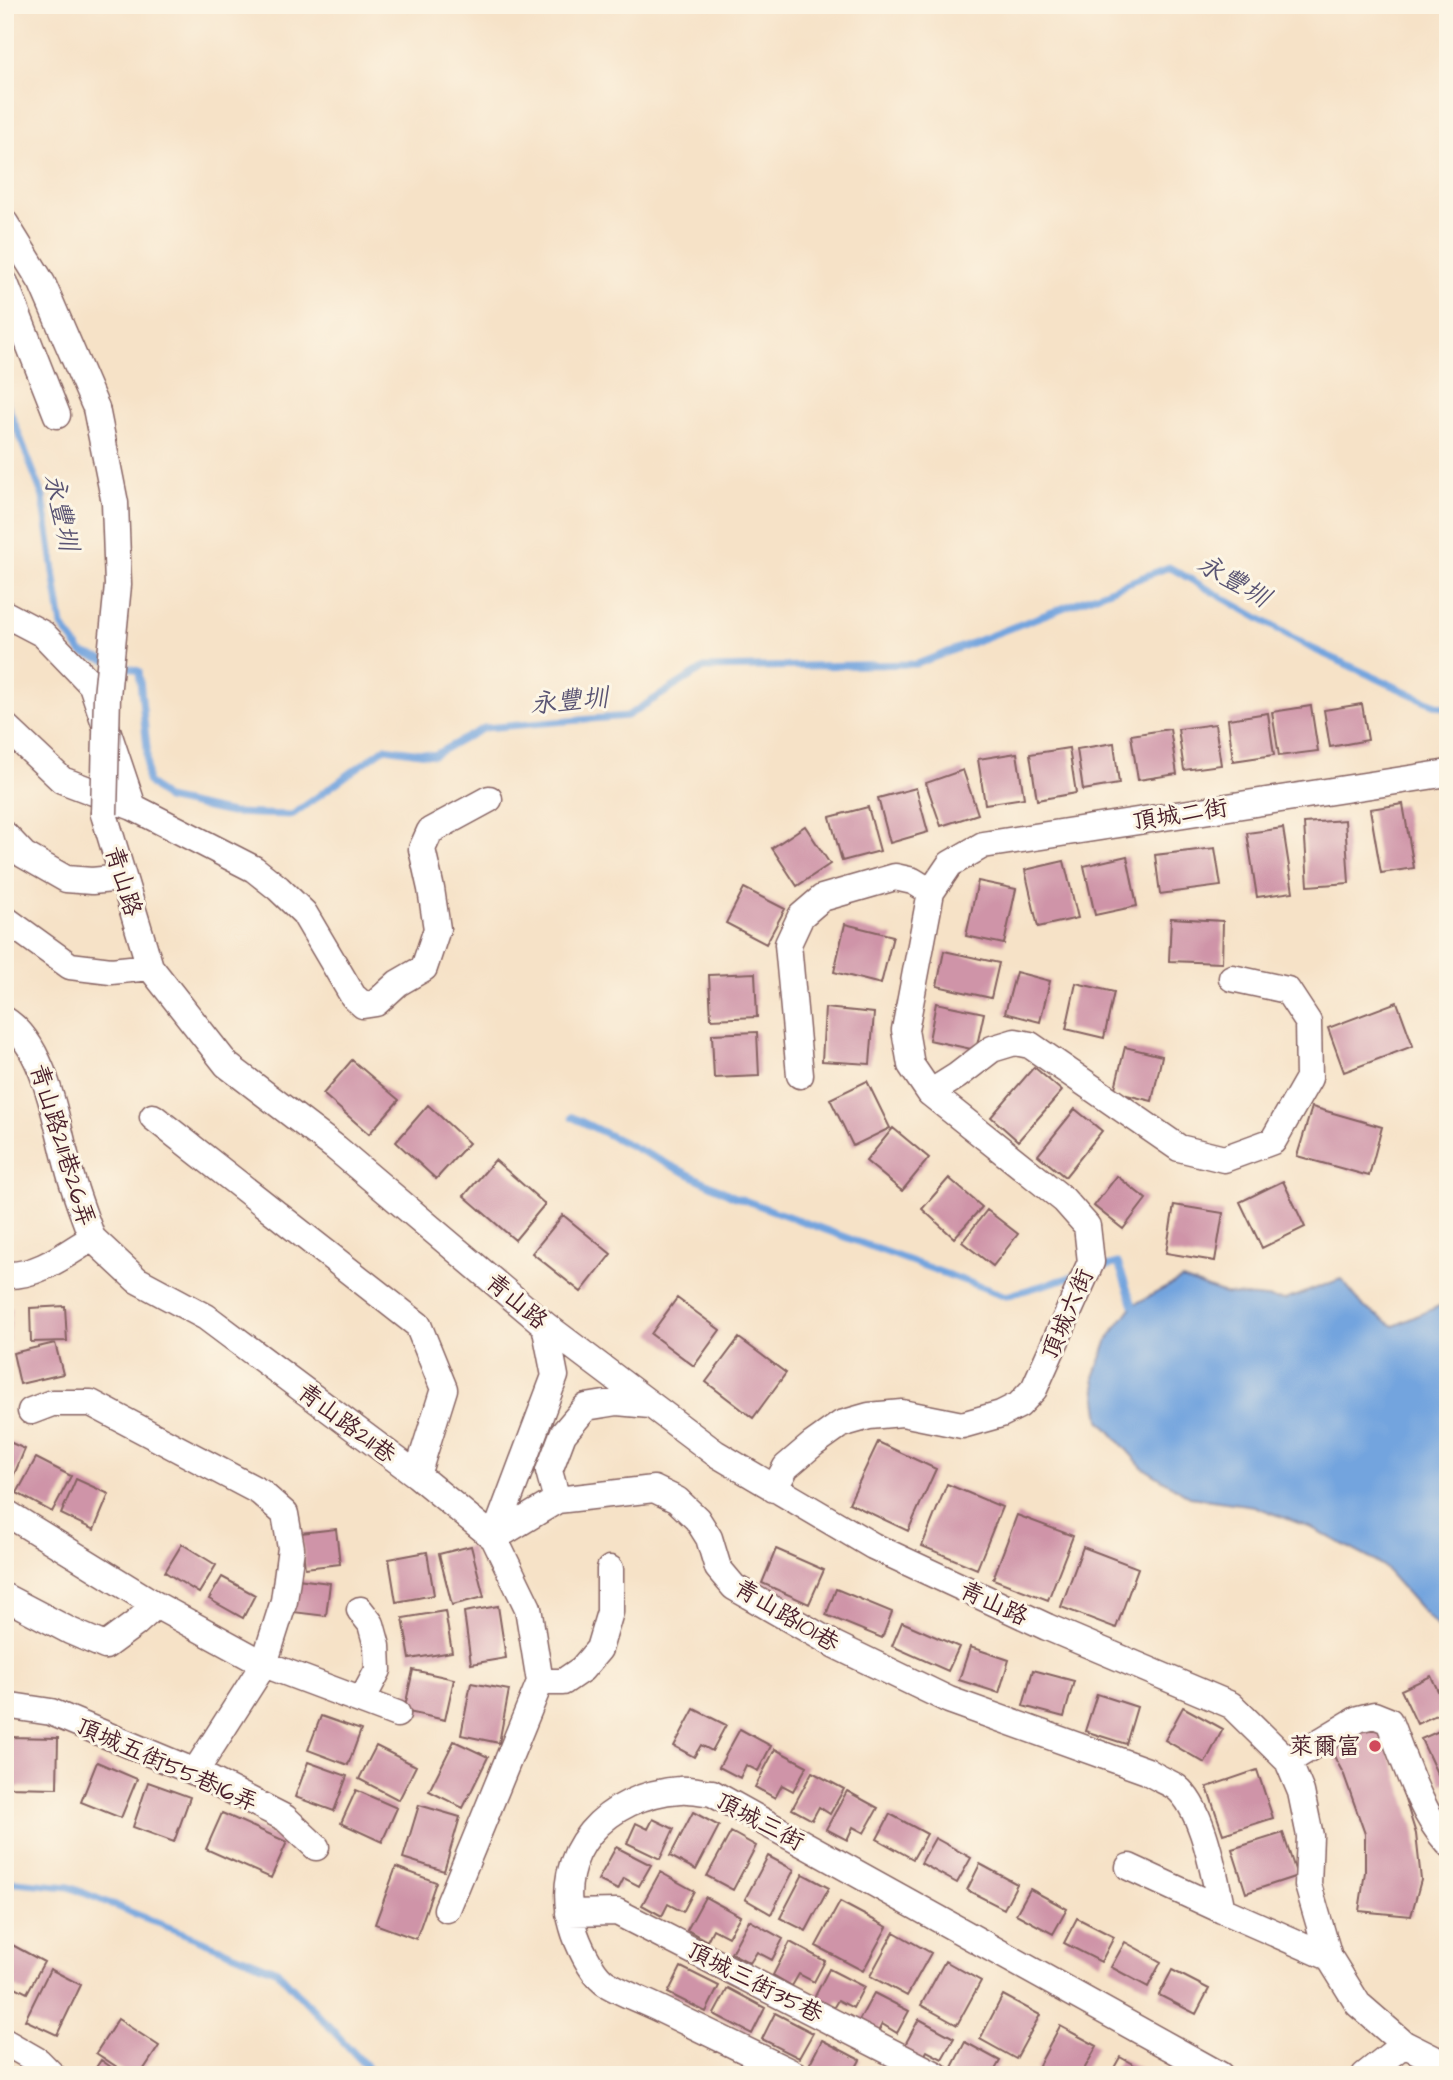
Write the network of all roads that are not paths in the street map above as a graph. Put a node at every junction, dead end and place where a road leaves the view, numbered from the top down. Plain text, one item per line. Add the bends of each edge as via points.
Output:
1 (5, 223) edge
2 (5, 283) edge
3 (57, 415) dead end
4 (5, 614) edge
5 (5, 726) edge
6 (1448, 773) edge
7 (489, 799) dead end
8 (133, 807) junction
9 (5, 835) edge
10 (122, 877) junction
11 (931, 892) junction
12 (5, 919) edge
13 (150, 967) junction
14 (1232, 978) dead end
15 (5, 1020) edge
16 (800, 1075) dead end
17 (930, 1094) junction
18 (153, 1117) dead end
19 (92, 1238) junction
20 (5, 1275) edge
21 (545, 1325) junction
22 (651, 1405) junction
23 (31, 1411) dead end
24 (417, 1475) junction
25 (774, 1489) junction
26 (557, 1500) junction
27 (5, 1512) edge
28 (494, 1538) junction
29 (610, 1569) dead end
30 (5, 1597) edge
31 (156, 1605) junction
32 (360, 1610) dead end
33 (264, 1664) junction
34 (540, 1682) junction
35 (362, 1700) junction
36 (5, 1705) edge
37 (397, 1714) dead end
38 (1287, 1761) junction
39 (195, 1772) junction
40 (1448, 1843) edge
41 (316, 1847) dead end
42 (1129, 1867) dead end
43 (447, 1909) dead end
44 (1222, 1910) junction
45 (569, 1913) junction
46 (1329, 1956) junction
47 (5, 2042) edge
48 (1404, 2044) junction
49 (1448, 2066) edge
50 (52, 2075) edge
51 (796, 2075) edge
52 (936, 2075) edge
53 (1220, 2075) edge
54 (1365, 2075) edge

1 - 10 street, 青山路, bridge via 42,284 96,408 115,503 118,586 107,696 104,814
2 - 3 street
4 - 8 street via 43,634 92,685
5 - 8 street via 62,780
6 - 11 street, 頂城二街 via 984,845 950,864
7 - 8 street via 430,831 422,849 437,929 424,968 376,1003 363,1005 304,914 278,888 254,869
9 - 10 street via 23,855 66,879
10 - 13 street, 青山路
11 - 16 street via 895,877 822,898 801,916 788,944
11 - 17 street, 頂城六街 via 905,1030 911,1065
12 - 13 street via 70,966 111,971
13 - 21 street, 青山路 via 227,1065 336,1148
14 - 17 street via 1287,990 1308,1022 1309,1078 1273,1140 1261,1145 1224,1159 1179,1148 1030,1045 1016,1041 992,1049
15 - 19 street, 青山路211巷26弄 via 36,1056 45,1078
17 - 25 street, 頂城六街 via 1064,1200 1087,1226 1091,1262 1034,1390 1019,1405 962,1425 902,1413 841,1424 786,1467
18 - 24 street via 418,1325 444,1389
19 - 20 street via 47,1266
19 - 24 street, 青山路211巷 via 137,1280 206,1317
21 - 22 street, 青山路
21 - 28 street via 555,1376
22 - 25 street, 青山路 via 715,1453
22 - 26 street via 617,1402 586,1407 563,1434 550,1471
23 - 33 street via 52,1403 91,1403 260,1492 285,1514 291,1548 286,1588
24 - 28 street, 青山路211巷
25 - 38 street, 青山路 via 886,1552 1047,1628 1231,1705
26 - 28 street, 青山路101巷
26 - 44 street, 青山路101巷 via 654,1489 677,1500 696,1519 709,1538 718,1569 734,1587 835,1645 949,1700 1147,1772 1175,1787 1191,1804 1206,1843
27 - 31 street
28 - 34 street via 528,1608
29 - 34 street via 610,1612 599,1649 582,1670 563,1682
30 - 31 street via 105,1646
31 - 33 street
32 - 35 street via 371,1624 378,1670
33 - 35 street
33 - 39 street
34 - 43 street
35 - 37 street
36 - 39 street, 頂城五街55巷16弄 via 51,1712
38 - 40 street via 1358,1719 1374,1715 1389,1721 1432,1821
38 - 46 street, 青山路 via 1301,1792 1310,1836 1308,1885
39 - 41 street, 頂城五街55巷16弄 via 285,1818
42 - 44 street
44 - 46 street
45 - 51 street, 頂城三街 via 578,1945 603,1981
45 - 52 street, 頂城三街35巷 via 617,1912
45 - 53 street, 頂城三街 via 568,1880 578,1852 588,1833 607,1815 654,1794 682,1790 712,1793
46 - 48 street, 青山路 via 1358,2004
47 - 50 street
48 - 49 street, 青山路
48 - 54 street

